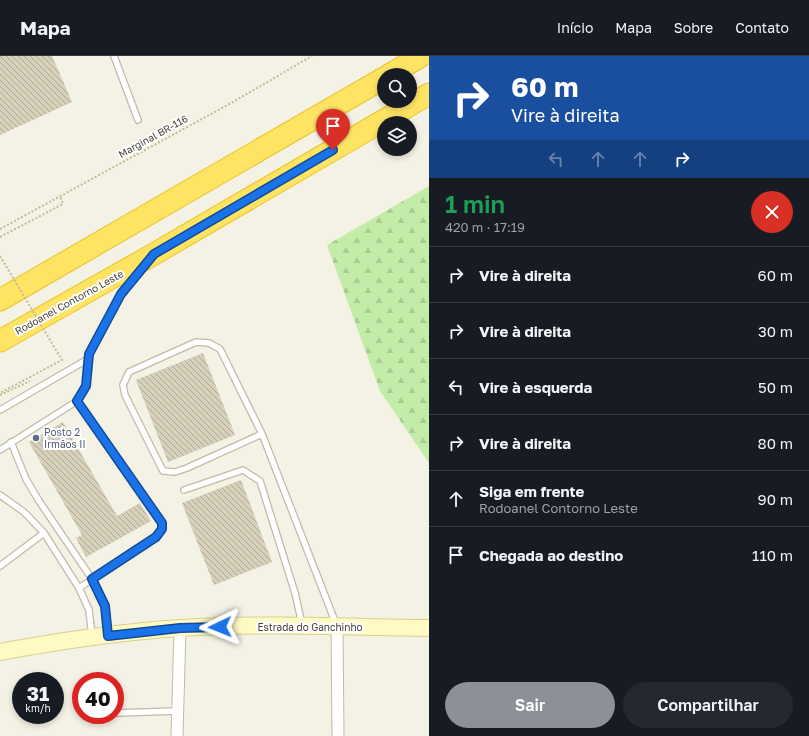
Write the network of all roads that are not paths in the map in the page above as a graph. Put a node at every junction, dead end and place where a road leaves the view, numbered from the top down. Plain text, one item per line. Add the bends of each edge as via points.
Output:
1 (114, 56) edge
2 (421, 56) edge
3 (401, 68) edge
4 (377, 82) edge
5 (429, 94) edge
6 (138, 120) dead end
7 (154, 254) junction
8 (0, 300) edge
9 (0, 341) edge
10 (88, 359) junction
11 (77, 401) junction
12 (0, 410) edge
13 (262, 434) junction
14 (11, 442) junction
15 (0, 450) edge
16 (184, 490) dead end
17 (0, 495) edge
18 (44, 533) junction
19 (0, 566) edge
20 (92, 579) junction
21 (79, 588) junction
22 (302, 626) junction
23 (337, 626) junction
24 (180, 628) junction
25 (429, 628) edge
26 (100, 637) junction
27 (0, 652) edge
28 (177, 711) junction
29 (124, 713) edge
30 (177, 736) edge
31 (338, 736) edge

1 - 6 lane
2 - 3 highway
4 - 8 highway
5 - 7 highway, Rodoanel Contorno Leste
7 - 9 highway, Rodoanel Contorno Leste
7 - 10 lane via 121,294
10 - 11 lane via 86,386
10 - 12 lane
11 - 14 lane
11 - 20 lane via 162,523 162,529 156,537
13 - 13 lane via 187,468 175,472 163,471 125,395 123,385 129,372 196,342 209,343 220,349
13 - 23 lane
14 - 15 lane
14 - 20 lane via 26,479 39,501
16 - 22 lane via 243,470 260,482 295,593
17 - 18 lane via 24,512
18 - 19 lane
18 - 21 lane
20 - 21 lane
20 - 26 lane via 105,606
21 - 26 lane
22 - 23 street, Estrada do Ganchinho
22 - 24 street, Estrada do Ganchinho
23 - 25 street, Estrada do Ganchinho
23 - 31 street
24 - 26 street, Estrada do Ganchinho
24 - 28 street
26 - 27 street, Estrada do Ganchinho
28 - 29 lane
28 - 30 street

